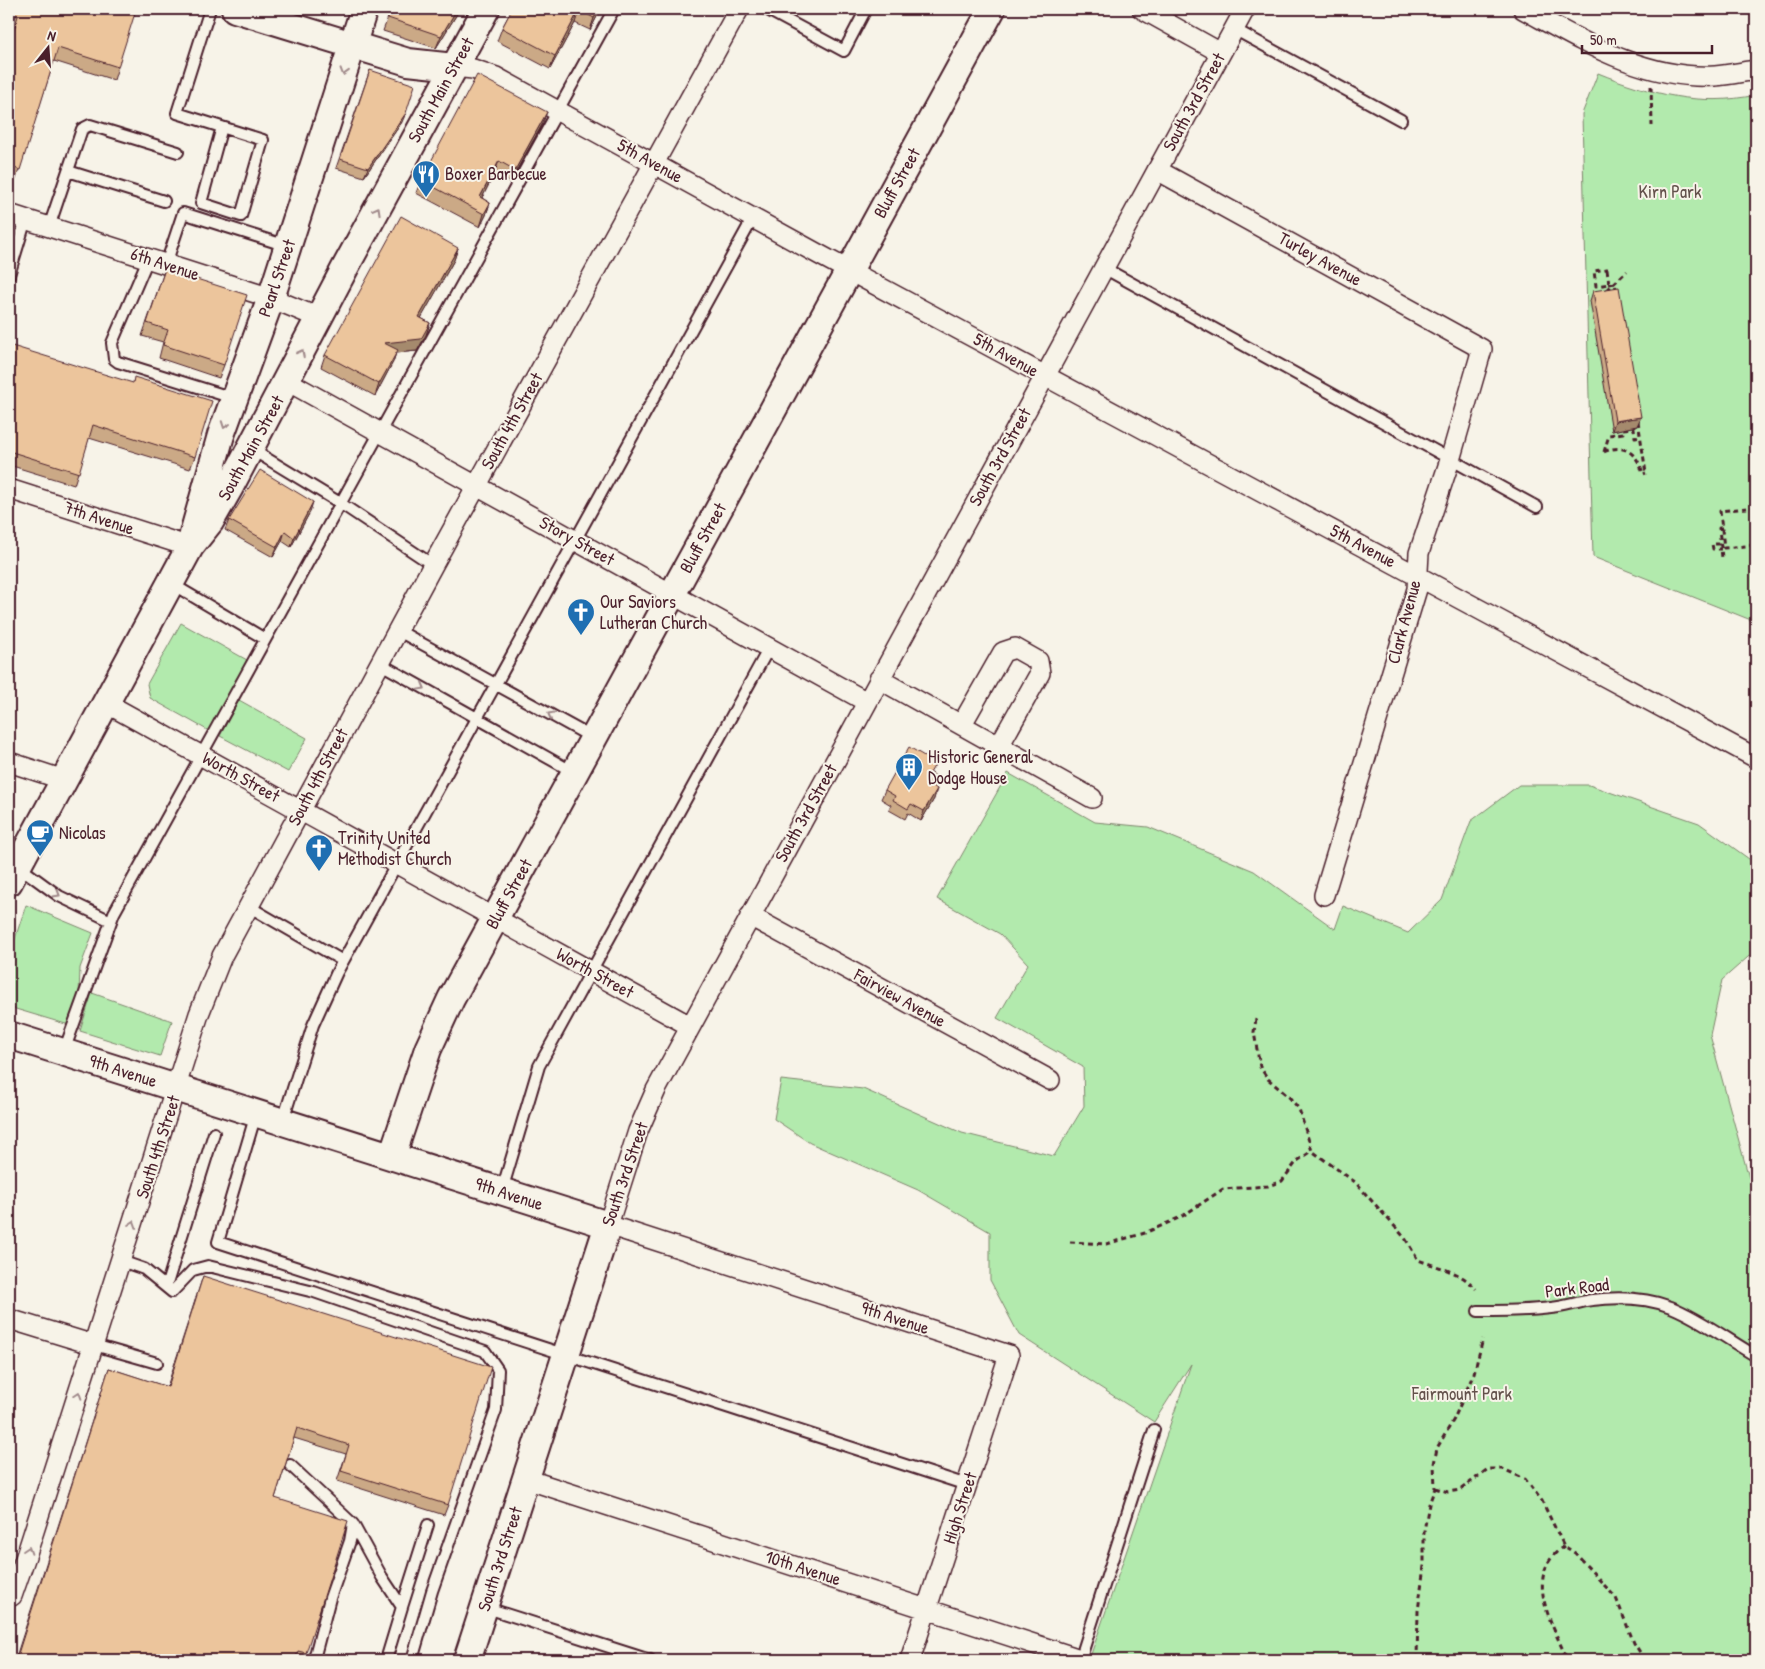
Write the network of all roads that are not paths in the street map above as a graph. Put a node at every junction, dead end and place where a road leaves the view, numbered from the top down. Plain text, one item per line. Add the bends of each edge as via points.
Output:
1 (210, 9) edge
2 (235, 9) edge
3 (364, 9) edge
4 (486, 9) edge
5 (614, 9) edge
6 (739, 9) edge
7 (766, 9) edge
8 (866, 9) edge
9 (992, 9) edge
10 (1142, 9) edge
11 (1245, 9) edge
12 (1523, 9) edge
13 (1234, 29) junction
14 (353, 45) junction
15 (1221, 53) junction
16 (454, 67) junction
17 (1756, 70) edge
18 (558, 111) junction
19 (1401, 120) dead end
20 (222, 127) junction
21 (178, 152) dead end
22 (655, 164) junction
23 (1157, 170) junction
24 (68, 171) junction
25 (164, 201) dead end
26 (17, 216) edge
27 (753, 218) junction
28 (49, 227) junction
29 (288, 246) junction
30 (148, 259) junction
31 (166, 264) junction
32 (1104, 268) junction
33 (850, 270) junction
34 (9, 275) edge
35 (271, 298) junction
36 (319, 318) junction
37 (1482, 349) joint
38 (1044, 376) junction
39 (287, 381) junction
40 (234, 399) junction
41 (379, 432) junction
42 (251, 449) junction
43 (1450, 460) junction
44 (476, 485) junction
45 (9, 489) edge
46 (340, 503) junction
47 (1537, 508) dead end
48 (575, 541) junction
49 (190, 547) junction
50 (433, 564) junction
51 (1417, 575) junction
52 (171, 583) junction
53 (673, 594) junction
54 (397, 630) junction
55 (265, 639) junction
56 (769, 648) junction
57 (379, 663) junction
58 (879, 679) junction
59 (495, 685) junction
60 (867, 702) junction
61 (106, 703) junction
62 (476, 718) junction
63 (962, 724) junction
64 (594, 738) junction
65 (999, 746) junction
66 (201, 755) junction
67 (1756, 758) edge
68 (9, 763) edge
69 (575, 773) junction
70 (64, 780) junction
71 (1092, 798) dead end
72 (300, 810) junction
73 (397, 863) junction
74 (13, 873) edge
75 (1324, 895) dead end
76 (248, 906) junction
77 (750, 916) junction
78 (496, 918) junction
79 (111, 921) junction
80 (343, 961) junction
81 (592, 971) junction
82 (690, 1026) junction
83 (9, 1035) edge
84 (63, 1052) junction
85 (1050, 1080) dead end
86 (177, 1088) junction
87 (256, 1113) junction
88 (283, 1121) junction
89 (214, 1134) dead end
90 (392, 1156) junction
91 (502, 1191) junction
92 (608, 1225) junction
93 (121, 1261) junction
94 (166, 1287) junction
95 (1478, 1311) dead end
96 (9, 1319) edge
97 (94, 1345) junction
98 (566, 1355) junction
99 (1009, 1355) joint
100 (1756, 1356) edge
101 (157, 1363) dead end
102 (1154, 1430) dead end
103 (290, 1465) edge
104 (526, 1478) junction
105 (967, 1484) junction
106 (353, 1524) junction
107 (428, 1525) dead end
108 (10, 1595) edge
109 (402, 1607) junction
110 (484, 1607) junction
111 (927, 1608) junction
112 (1080, 1659) edge
113 (316, 1660) edge
114 (386, 1660) edge
115 (412, 1660) edge
116 (467, 1660) edge
117 (650, 1660) edge
118 (910, 1660) edge

1 - 20 lane via 177,113
2 - 14 main road, 5th Avenue
3 - 14 main road, Pearl Street
4 - 16 main road, South Main Street
5 - 18 lane
6 - 22 street, South 4th Street
7 - 8 lane via 844,51
9 - 33 main road, Bluff Street
10 - 15 street
11 - 13 street, South 3rd Street
12 - 17 street via 1614,57 1650,69 1714,76
13 - 15 street, South 3rd Street
13 - 19 lane
14 - 16 main road, 5th Avenue via 408,62
14 -> 29 main road, Pearl Street
15 - 23 street, South 3rd Street
16 - 18 street, 5th Avenue via 496,77
36 -> 16 main road, South Main Street
18 - 22 street, 5th Avenue
18 - 41 lane
20 - 20 lane via 263,140 241,216 201,203
21 - 24 lane via 90,125 82,129
22 - 27 street, 5th Avenue
22 - 44 street, South 4th Street
23 - 32 street, South 3rd Street
23 - 37 street, Turley Avenue
24 - 25 lane
24 - 28 lane
26 - 28 street, 6th Avenue
26 - 34 lane
27 - 33 street, 5th Avenue
27 - 48 lane
28 - 30 street, 6th Avenue
29 - 31 lane via 184,213
29 - 35 main road, Pearl Street
30 - 31 street, 6th Avenue
30 - 40 lane via 112,343 114,359
31 - 35 street, 6th Avenue
32 - 38 street, South 3rd Street
32 - 43 lane
33 - 38 street, 5th Avenue
33 - 53 main road, Bluff Street
35 - 36 street, 6th Avenue
35 - 40 main road, Pearl Street
39 -> 36 main road, South Main Street
37 - 43 street, Clark Avenue
38 - 51 street, 5th Avenue
38 - 58 street, South 3rd Street
39 - 41 street, Story Street
39 - 42 main road, South Main Street
40 -> 49 main road, Pearl Street via 207,480
41 - 44 street, Story Street
41 - 46 lane
42 - 46 lane
42 - 49 main road, South Main Street via 210,522
43 - 47 lane
43 - 51 street, Clark Avenue via 1419,553
44 - 48 street, Story Street
44 - 50 street, South 4th Street
45 - 49 street, 7th Avenue
46 - 50 lane
46 - 55 lane
48 - 53 street, Story Street
48 - 59 lane
49 - 52 main road, South Main Street
50 - 54 street, South 4th Street
51 - 67 street, 5th Avenue
51 - 75 street, Clark Avenue via 1417,589
52 - 55 lane
52 - 61 main road, South Main Street
53 - 56 street, Story Street
53 - 64 main road, Bluff Street
54 - 57 street, South 4th Street
54 - 59 lane
55 - 66 lane
56 - 60 street, Story Street
56 - 81 lane
57 -> 62 lane
57 - 72 street, South 4th Street
58 - 60 street, South 3rd Street
58 - 63 street
59 - 62 lane
64 -> 59 lane
60 - 77 street, South 3rd Street
61 - 66 street, Worth Street
61 - 70 main road, South Main Street
62 - 69 lane
62 - 73 lane
63 - 65 street
63 - 65 street via 1003,652 1015,648 1038,661 1040,673
64 - 69 main road, Bluff Street
65 - 71 street
66 - 72 street, Worth Street
66 - 79 lane
68 - 70 street
69 - 78 main road, Bluff Street
70 - 74 main road, South Main Street
72 - 73 street, Worth Street
72 - 76 street, South 4th Street
73 - 78 street, Worth Street
73 - 80 lane
74 -> 79 lane
76 - 80 lane
76 - 86 street, South 4th Street via 209,986
77 - 82 street, South 3rd Street
77 - 85 street, Fairview Avenue
78 - 81 street, Worth Street
78 - 90 main road, Bluff Street via 432,1038
79 - 84 lane
80 - 88 lane via 313,1025
81 - 82 street, Worth Street
81 - 91 lane via 540,1066
82 - 92 street, South 3rd Street via 638,1131
83 - 84 main road, 9th Avenue
84 - 86 main road, 9th Avenue
86 - 87 main road, 9th Avenue
93 -> 86 street, South 4th Street
87 - 88 main road, 9th Avenue
87 - 98 lane via 218,1242
88 - 90 main road, 9th Avenue
89 - 94 lane
90 - 91 main road, 9th Avenue
91 - 92 main road, 9th Avenue
92 - 98 main road, South 3rd Street
92 - 99 street, 9th Avenue
93 - 94 lane via 144,1269
93 - 97 street, South 4th Street
94 - 115 lane via 172,1292 193,1270 208,1266 294,1287 485,1351 498,1370 496,1410 432,1590
95 - 100 lane, Park Road via 1524,1310 1614,1299 1650,1302 1692,1316
96 - 97 street
97 - 101 lane
108 -> 97 street, South 4th Street
98 - 104 main road, South 3rd Street
98 - 105 lane
99 - 105 street, High Street
102 - 112 lane
103 - 106 lane
104 - 110 main road, South 3rd Street
104 - 111 street, 10th Avenue
105 - 111 street, High Street
106 - 109 lane
106 - 113 lane via 330,1598
107 - 109 lane
109 - 114 lane
110 - 116 main road, South 3rd Street
110 - 117 lane
111 - 112 street, 10th Avenue
111 - 118 street, High Street

